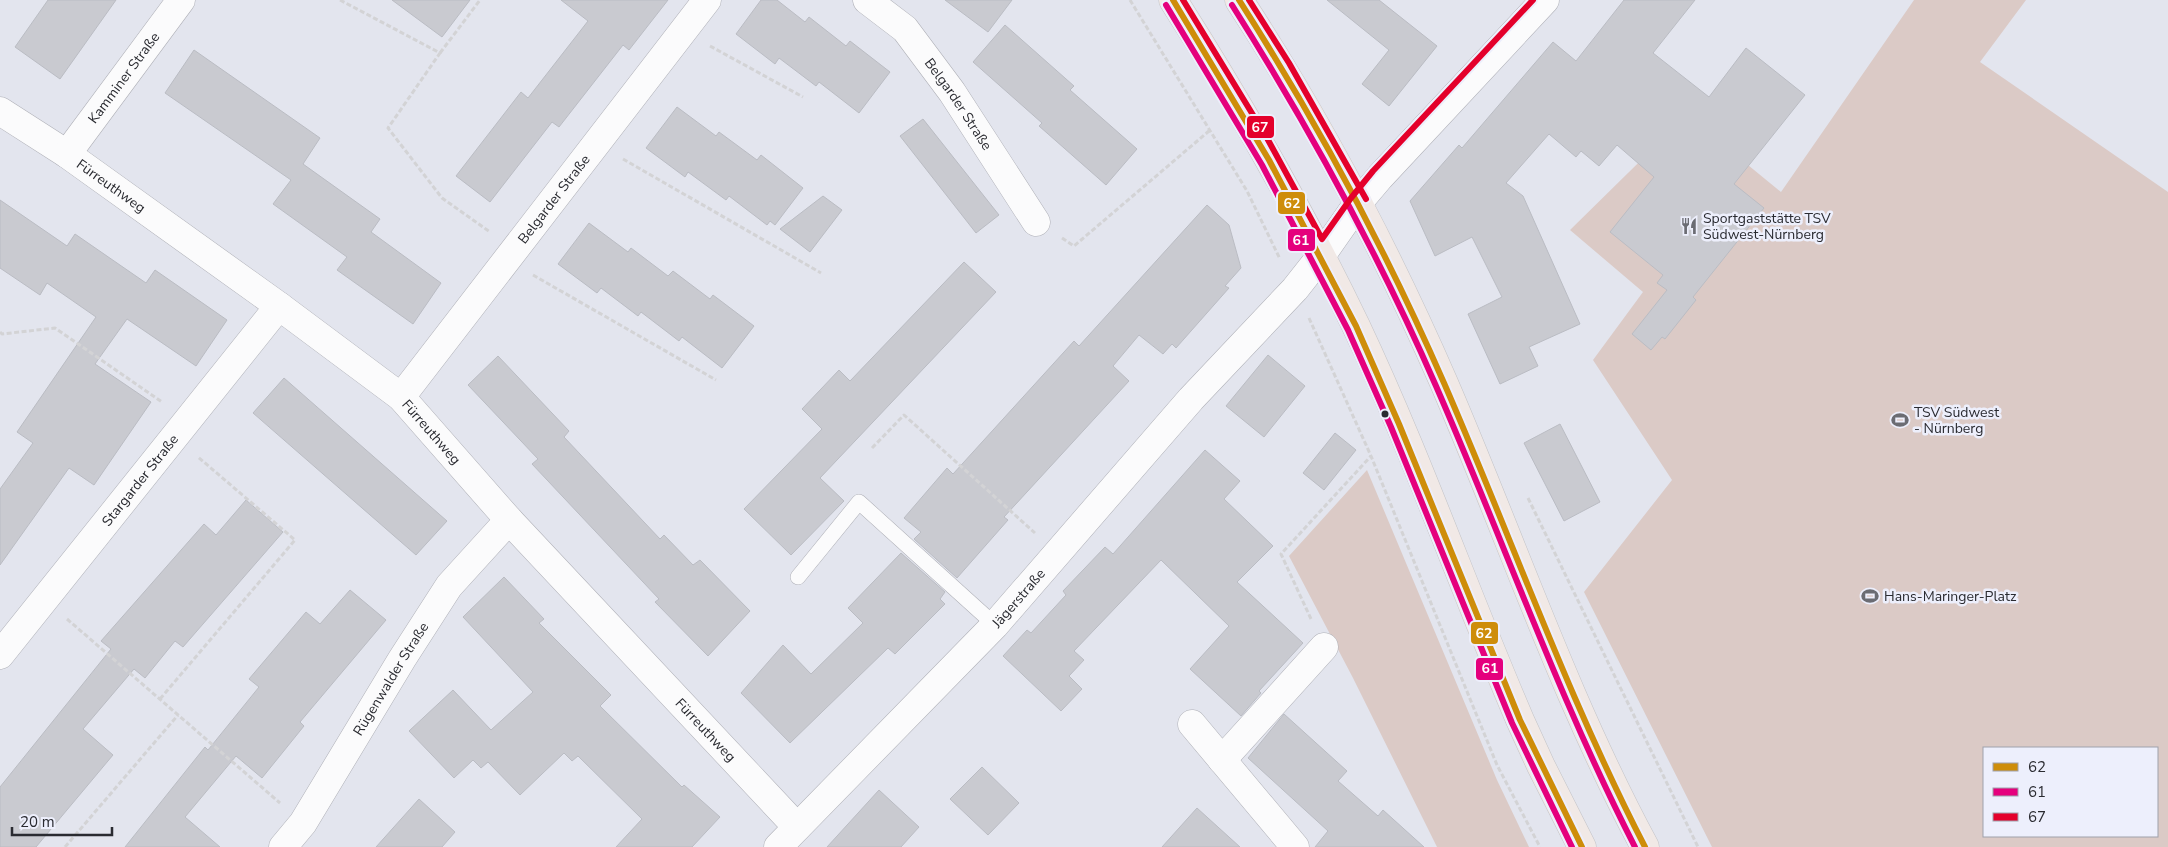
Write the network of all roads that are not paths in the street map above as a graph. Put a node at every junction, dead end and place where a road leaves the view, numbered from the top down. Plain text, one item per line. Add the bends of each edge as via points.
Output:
1 (181, 0) edge
2 (707, 0) edge
3 (867, 0) edge
4 (1173, 0) edge
5 (1239, 0) edge
6 (1545, 0) edge
7 (0, 111) edge
8 (67, 154) junction
9 (1358, 203) junction
10 (1036, 222) road end
11 (1321, 256) junction
12 (279, 306) junction
13 (400, 397) junction
14 (509, 520) junction
15 (798, 577) dead end
16 (995, 625) junction
17 (1324, 647) road end
18 (0, 656) edge
19 (1192, 724) dead end
20 (1222, 760) junction
21 (797, 827) junction
22 (283, 847) edge
23 (778, 847) edge
24 (1295, 847) edge
25 (1582, 847) edge
26 (1645, 847) edge

1 - 8 street, Kamminer Straße
2 - 13 street, Belgarder Straße
3 - 10 street, Belgarder Straße via 905,29 952,92
4 - 11 main road via 1260,143
5 - 9 main road
6 - 9 street, Jägerstraße
7 - 8 street, Fürreuthweg
8 - 12 street, Fürreuthweg
9 - 11 street, Jägerstraße
9 - 26 main road via 1404,293 1444,383 1581,717
11 - 16 street, Jägerstraße
11 - 25 main road via 1394,412 1527,736
12 - 13 street, Fürreuthweg
12 - 18 street, Stargarder Straße
13 - 14 street, Fürreuthweg
14 - 21 street, Fürreuthweg
14 - 22 street, Rügenwalder Straße via 450,586 303,823
15 - 16 lane via 859,502
16 - 21 street, Jägerstraße
17 - 20 street
19 - 20 street
20 - 24 street
21 - 23 street, Jägerstraße

